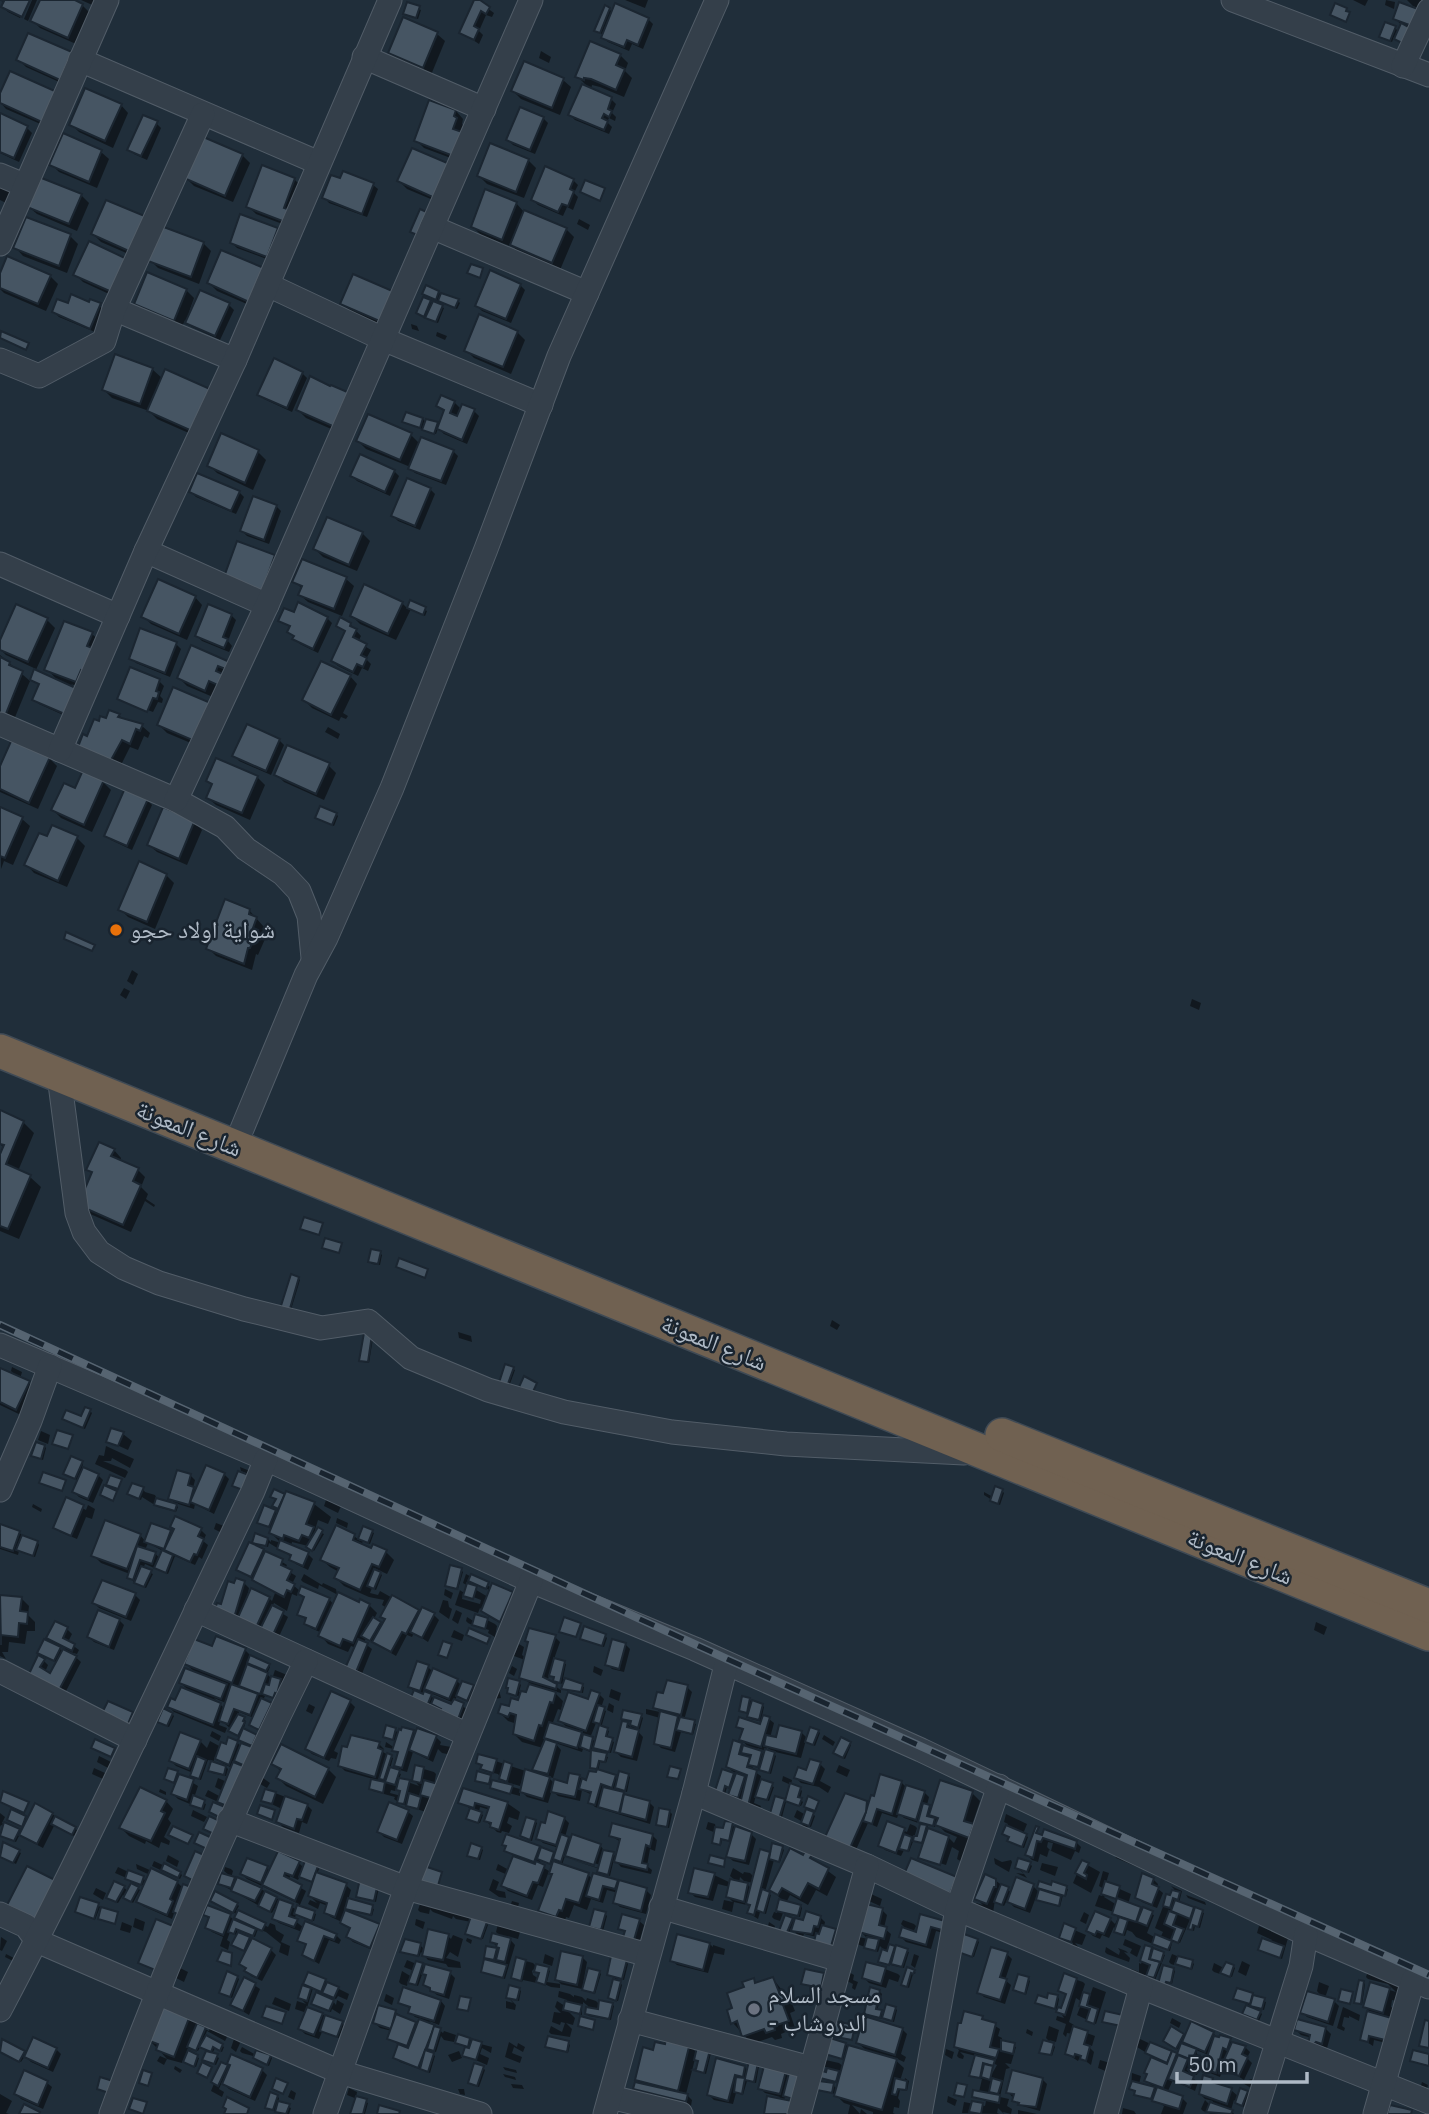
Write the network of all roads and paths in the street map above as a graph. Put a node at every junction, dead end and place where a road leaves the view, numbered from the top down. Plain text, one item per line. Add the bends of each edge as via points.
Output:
1 (107, 0) edge
2 (390, 0) edge
3 (531, 0) edge
4 (718, 0) edge
5 (1233, 0) edge
6 (1429, 9) edge
7 (364, 57) junction
8 (80, 60) junction
9 (1403, 65) junction
10 (1429, 75) edge
11 (484, 108) junction
12 (203, 114) junction
13 (319, 163) junction
14 (0, 175) edge
15 (24, 186) junction
16 (432, 227) junction
17 (0, 244) edge
18 (268, 285) junction
19 (587, 293) junction
20 (114, 309) junction
21 (383, 339) junction
22 (0, 360) edge
23 (235, 360) junction
24 (541, 405) junction
25 (146, 551) junction
26 (3, 573) edge
27 (267, 605) junction
28 (118, 616) junction
29 (0, 724) edge
30 (60, 750) junction
31 (176, 800) junction
32 (313, 958) junction
33 (0, 1029) edge
34 (0, 1052) edge
35 (59, 1076) junction
36 (242, 1129) junction
37 (0, 1345) edge
38 (50, 1366) junction
39 (991, 1455) junction
40 (266, 1459) junction
41 (0, 1490) edge
42 (531, 1581) junction
43 (1429, 1606) edge
44 (196, 1610) junction
45 (1429, 1634) edge
46 (306, 1661) junction
47 (726, 1665) junction
48 (0, 1671) edge
49 (468, 1735) junction
50 (135, 1740) junction
51 (999, 1786) junction
52 (694, 1793) junction
53 (229, 1820) junction
54 (867, 1866) junction
55 (406, 1888) junction
56 (661, 1907) junction
57 (957, 1909) junction
58 (0, 1913) edge
59 (1306, 1934) junction
60 (37, 1941) junction
61 (648, 1955) junction
62 (840, 1961) junction
63 (1421, 1984) edge
64 (1141, 1987) junction
65 (156, 1992) junction
66 (0, 2010) edge
67 (630, 2020) junction
68 (1278, 2043) junction
69 (811, 2068) junction
70 (340, 2072) junction
71 (1383, 2085) junction
72 (1429, 2102) edge
73 (607, 2105) edge
74 (111, 2114) edge
75 (326, 2114) edge
76 (480, 2114) edge
77 (681, 2114) edge
78 (799, 2114) edge
79 (920, 2114) edge
80 (1106, 2114) edge
81 (1255, 2114) edge
82 (1375, 2114) edge

1 - 8 street
2 - 7 street
3 - 11 street
4 - 19 street
5 - 9 street
6 - 9 street
7 - 11 street
7 - 13 street
8 - 12 street
8 - 15 street
9 - 10 street
11 - 16 street
12 - 13 street
12 - 20 street
13 - 18 street
14 - 15 street
15 - 17 street
16 - 19 street
16 - 21 street
18 - 21 street
18 - 23 street
19 - 24 street
20 - 22 street via 104,341 39,376
20 - 23 street
21 - 24 street
21 - 27 street
23 - 25 street
24 - 32 street via 392,788
25 - 27 street
25 - 28 street
26 - 28 street
27 - 31 street
28 - 30 street
29 - 30 street
30 - 31 street
31 - 32 street via 217,821 292,882 309,916
32 - 36 street
33 - 36 highway, شارع المعونة
34 - 35 highway, شارع المعونة
35 - 39 highway, شارع المعونة
35 - 39 street via 69,1168 84,1232 111,1261 159,1283 321,1328 368,1321 411,1358 488,1390 565,1412 672,1432 761,1441
36 - 43 highway, شارع المعونة
37 - 38 street
38 - 40 street
38 - 41 street
39 - 45 highway, شارع المعونة
40 - 42 street
40 - 44 street
42 - 47 street
42 - 49 street
44 - 46 street
44 - 50 street
46 - 49 street
46 - 53 street
47 - 51 street
47 - 52 street
48 - 50 street
49 - 55 street
50 - 60 street
51 - 57 street
51 - 59 street
52 - 54 street
52 - 56 street
53 - 55 street
53 - 65 street
54 - 57 street
54 - 62 street
55 - 61 street
55 - 70 street
56 - 61 street
56 - 62 street
57 - 64 street
57 - 79 street
58 - 60 street via 26,1926
59 - 63 street
59 - 68 street
60 - 65 street
60 - 66 street
61 - 67 street
62 - 69 street
63 - 71 street
64 - 68 street
64 - 80 street
65 - 70 street
65 - 74 street
67 - 69 street
67 - 73 street
68 - 71 street
68 - 81 street
69 - 78 street
70 - 75 street
70 - 76 street
71 - 72 street
71 - 82 street
73 - 77 street

